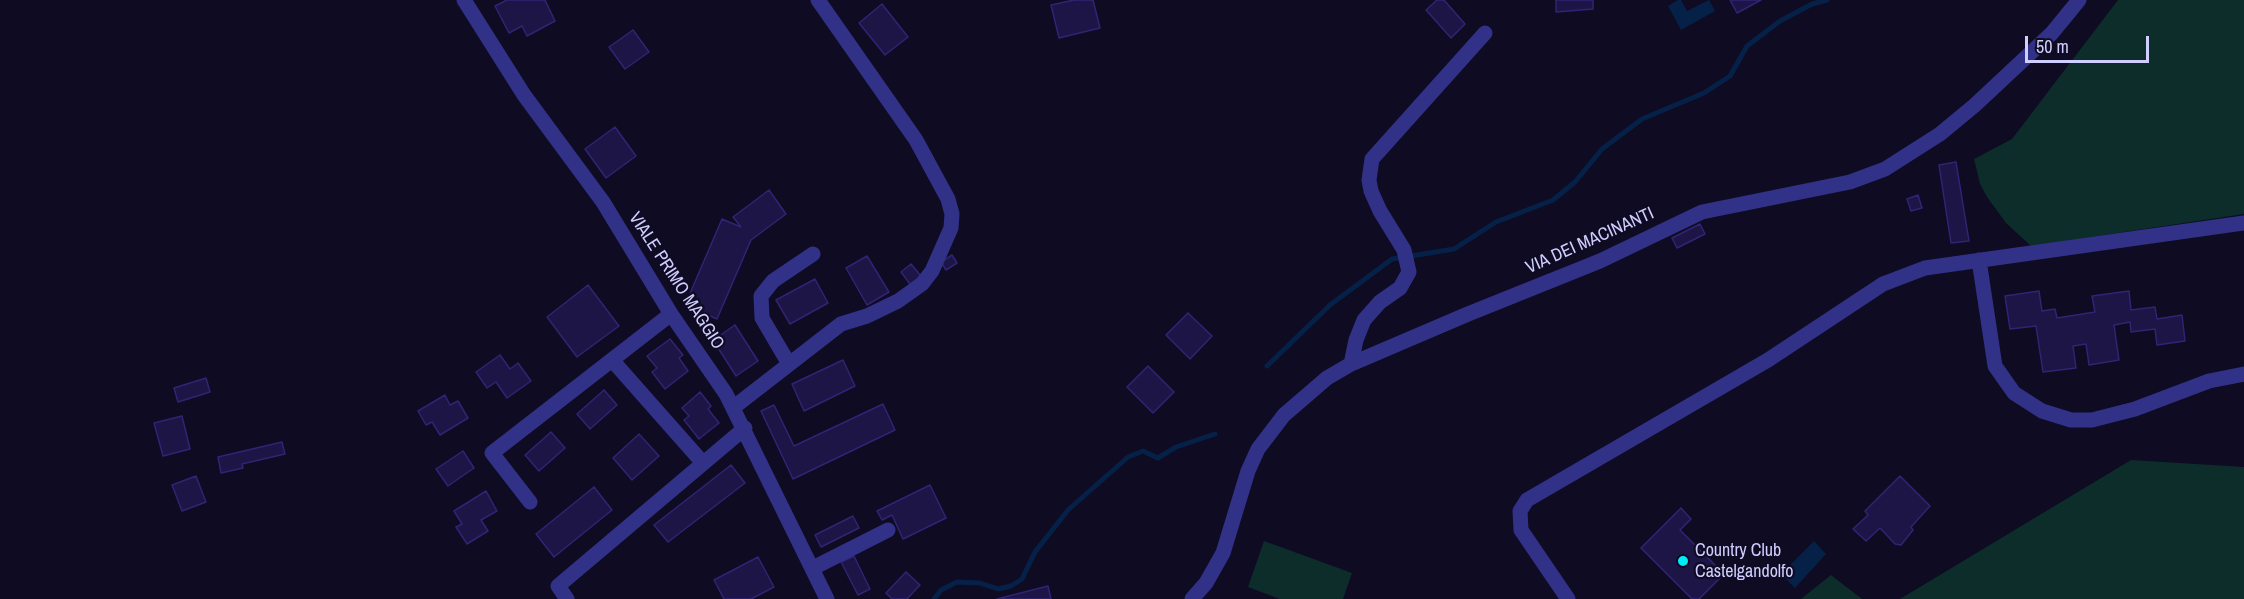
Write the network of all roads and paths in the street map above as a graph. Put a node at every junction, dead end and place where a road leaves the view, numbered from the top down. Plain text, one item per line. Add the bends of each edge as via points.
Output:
1 (464, 0) edge
2 (818, 0) edge
3 (2079, 0) edge
4 (1485, 33) dead end
5 (2244, 223) edge
6 (813, 254) dead end
7 (1979, 260) junction
8 (671, 314) junction
9 (612, 360) junction
10 (789, 364) junction
11 (1351, 364) junction
12 (2244, 374) edge
13 (734, 407) junction
14 (745, 428) junction
15 (703, 463) junction
16 (530, 502) dead end
17 (888, 530) dead end
18 (813, 568) junction
19 (567, 599) edge
20 (827, 599) edge
21 (1192, 599) edge
22 (1568, 599) edge

1 - 8 street, VIALE PRIMO MAGGIO via 524,95 612,217
2 - 10 street via 916,140 948,199 951,228 922,284 898,301 841,324
3 - 11 street, VIA DEI MACINANTI via 2041,45 1975,105 1934,138 1885,169 1841,184 1702,212 1600,261
4 - 11 street via 1371,159 1371,191 1406,255 1408,272 1404,284 1375,307 1361,326
5 - 7 street
6 - 10 street via 773,281 760,296 762,318
7 - 12 street via 1995,366 2014,393 2042,411 2071,420 2092,420 2135,409 2209,381
7 - 22 street via 1916,270 1883,284 1768,360 1527,500 1520,511 1521,530
8 - 9 street
8 - 13 street, VIALE PRIMO MAGGIO
9 - 15 street
9 - 16 street via 492,453
10 - 13 street
11 - 21 street, VIA DEI MACINANTI via 1308,392 1271,430 1248,471 1223,553
13 - 14 street, VIALE PRIMO MAGGIO
14 - 15 street
14 - 18 street, VIALE PRIMO MAGGIO
15 - 19 street via 558,586
17 - 18 street
18 - 20 street, VIALE PRIMO MAGGIO

